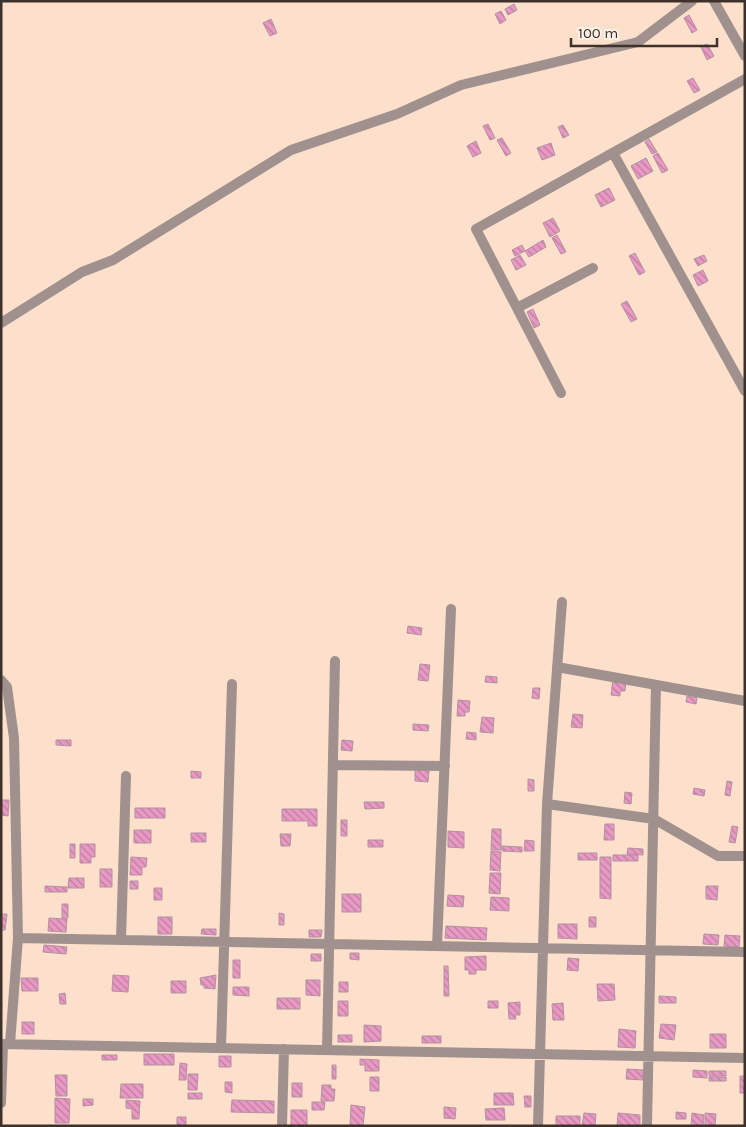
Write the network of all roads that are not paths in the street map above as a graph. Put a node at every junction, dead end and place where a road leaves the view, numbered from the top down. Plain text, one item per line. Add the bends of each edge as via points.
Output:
1 (692, 1) edge
2 (714, 1) edge
3 (745, 56) edge
4 (745, 79) edge
5 (613, 153) junction
6 (593, 268) dead end
7 (517, 308) junction
8 (1, 323) edge
9 (745, 391) edge
10 (561, 392) dead end
11 (562, 602) dead end
12 (451, 609) dead end
13 (335, 661) dead end
14 (557, 667) junction
15 (1, 680) edge
16 (232, 684) dead end
17 (656, 685) junction
18 (745, 701) edge
19 (333, 765) junction
20 (445, 766) junction
21 (126, 776) dead end
22 (547, 804) junction
23 (654, 819) junction
24 (745, 856) edge
25 (18, 938) junction
26 (121, 940) junction
27 (224, 942) junction
28 (329, 944) junction
29 (437, 946) junction
30 (543, 948) junction
31 (651, 950) junction
32 (745, 952) edge
33 (5, 1044) edge
34 (221, 1048) junction
35 (284, 1049) junction
36 (327, 1050) junction
37 (540, 1054) junction
38 (648, 1056) junction
39 (745, 1058) edge
40 (1, 1103) edge
41 (282, 1126) edge
42 (538, 1126) edge
43 (647, 1126) edge

1 - 8 street via 638,42 461,85 397,114 291,150 113,260 82,272
2 - 3 street
4 - 5 street
5 - 7 street via 476,229
5 - 9 street
6 - 7 street
7 - 10 street
11 - 14 street
12 - 20 street
13 - 19 street
14 - 17 street
14 - 22 street
15 - 25 street via 7,687 14,738
16 - 27 street
17 - 18 street
17 - 23 street
19 - 20 street
19 - 28 street
20 - 29 street
21 - 26 street
22 - 23 street
22 - 30 street
23 - 24 street via 718,856
23 - 31 street
25 - 26 street
25 - 33 street
26 - 27 street
27 - 28 street
27 - 34 street
28 - 29 street
28 - 36 street
29 - 30 street
30 - 31 street
30 - 37 street
31 - 32 street
31 - 38 street
33 - 34 street
33 - 40 street
34 - 35 street
35 - 36 street
35 - 41 street
36 - 37 street
37 - 38 street
37 - 42 street
38 - 39 street
38 - 43 street

